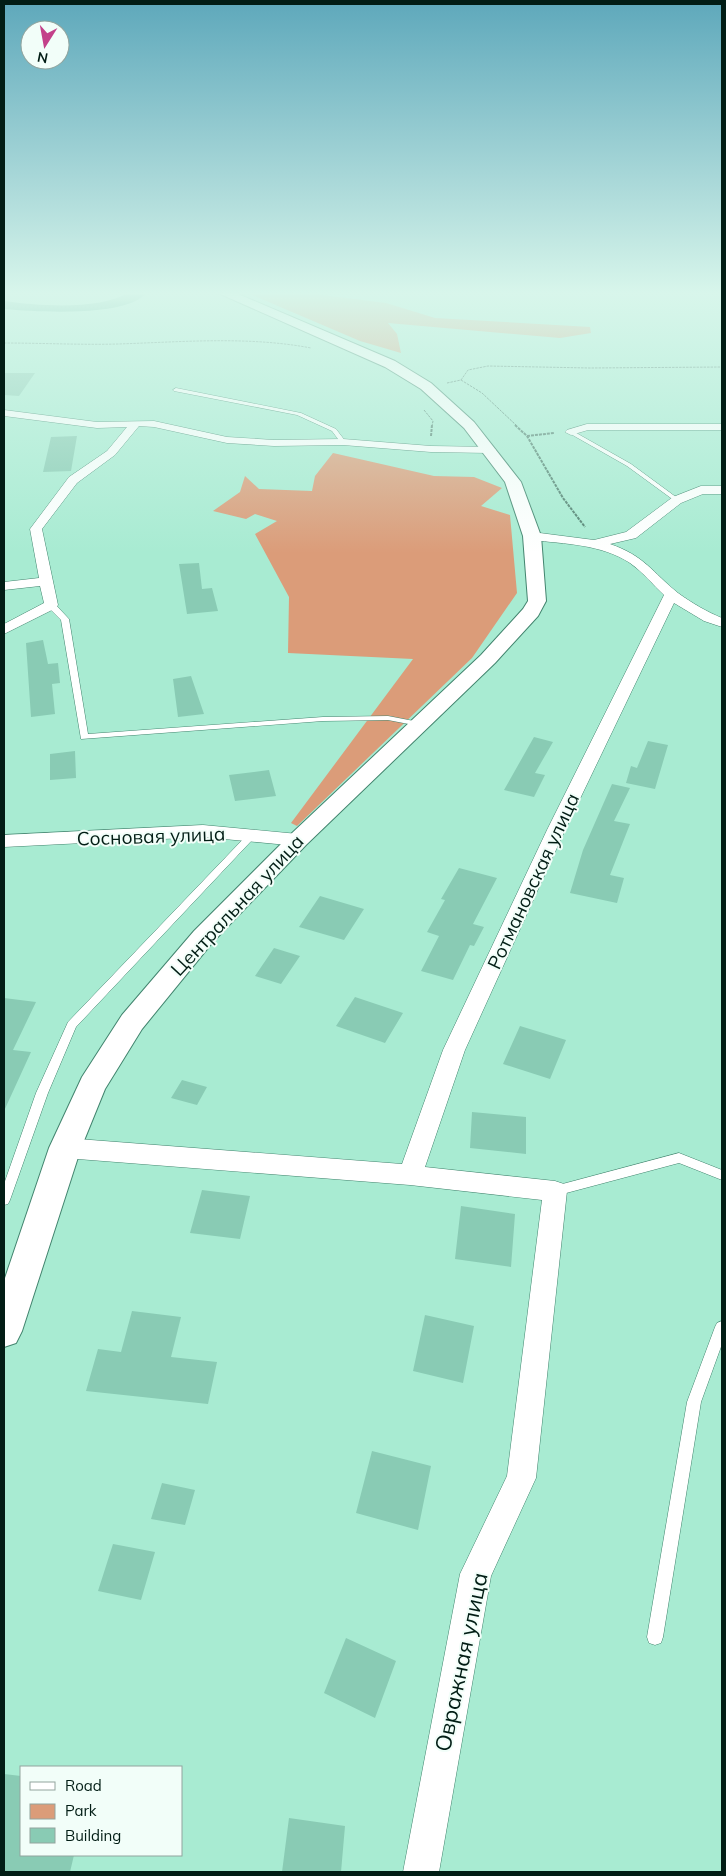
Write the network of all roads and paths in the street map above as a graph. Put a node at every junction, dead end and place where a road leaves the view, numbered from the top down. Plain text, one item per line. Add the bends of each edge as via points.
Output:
1 (414, 379) edge
2 (461, 380) joint
3 (426, 386) junction
4 (176, 390) dead end
5 (422, 406) dead end
6 (4, 413) edge
7 (136, 422) junction
8 (722, 426) edge
9 (571, 432) junction
10 (527, 436) junction
11 (344, 442) junction
12 (431, 449) junction
13 (490, 450) junction
14 (722, 490) edge
15 (678, 500) junction
16 (532, 536) junction
17 (598, 544) junction
18 (46, 581) junction
19 (4, 586) edge
20 (672, 594) junction
21 (51, 605) junction
22 (722, 623) edge
23 (4, 630) edge
24 (419, 724) junction
25 (251, 836) junction
26 (298, 840) junction
27 (4, 841) edge
28 (65, 1148) junction
29 (410, 1175) junction
30 (722, 1175) edge
31 (555, 1191) junction
32 (4, 1200) edge
33 (722, 1327) edge
34 (4, 1331) edge
35 (655, 1637) dead end
36 (421, 1872) edge

1 - 3 street, Центральная улица
2 - 3 path
2 - 10 path via 482,393
3 - 13 street, Центральная улица via 469,425
4 - 11 lane via 299,414 334,430
5 - 12 path via 433,421
6 - 7 street via 97,425
7 - 11 street via 227,440 274,444
7 - 18 street via 111,452 74,480 36,528
8 - 9 street via 587,427
9 - 10 path
9 - 15 lane via 629,465
10 - 17 path via 563,498
11 - 12 street
12 - 13 street
13 - 16 street, Центральная улица via 513,482
14 - 15 street via 701,490
15 - 17 street via 631,535
16 - 17 street
16 - 24 street, Центральная улица via 537,601 531,612 488,659
17 - 20 street via 629,557 648,570
18 - 19 street
18 - 21 street
20 - 22 street via 711,620
20 - 29 street, Ротмановская улица via 556,830 458,1041
21 - 23 street
21 - 24 lane via 65,619 84,737 323,719 388,718
24 - 26 street, Центральная улица
25 - 26 street, Сосновая улица
25 - 27 street, Сосновая улица via 203,831
25 - 32 lane via 72,1025 42,1093
26 - 28 street, Центральная улица via 203,937 132,1022 92,1084
28 - 29 street
28 - 34 street, Центральная улица
29 - 31 street
30 - 31 lane via 678,1158
31 - 36 street, Овражная улица via 521,1478 476,1574
33 - 35 lane via 694,1402

